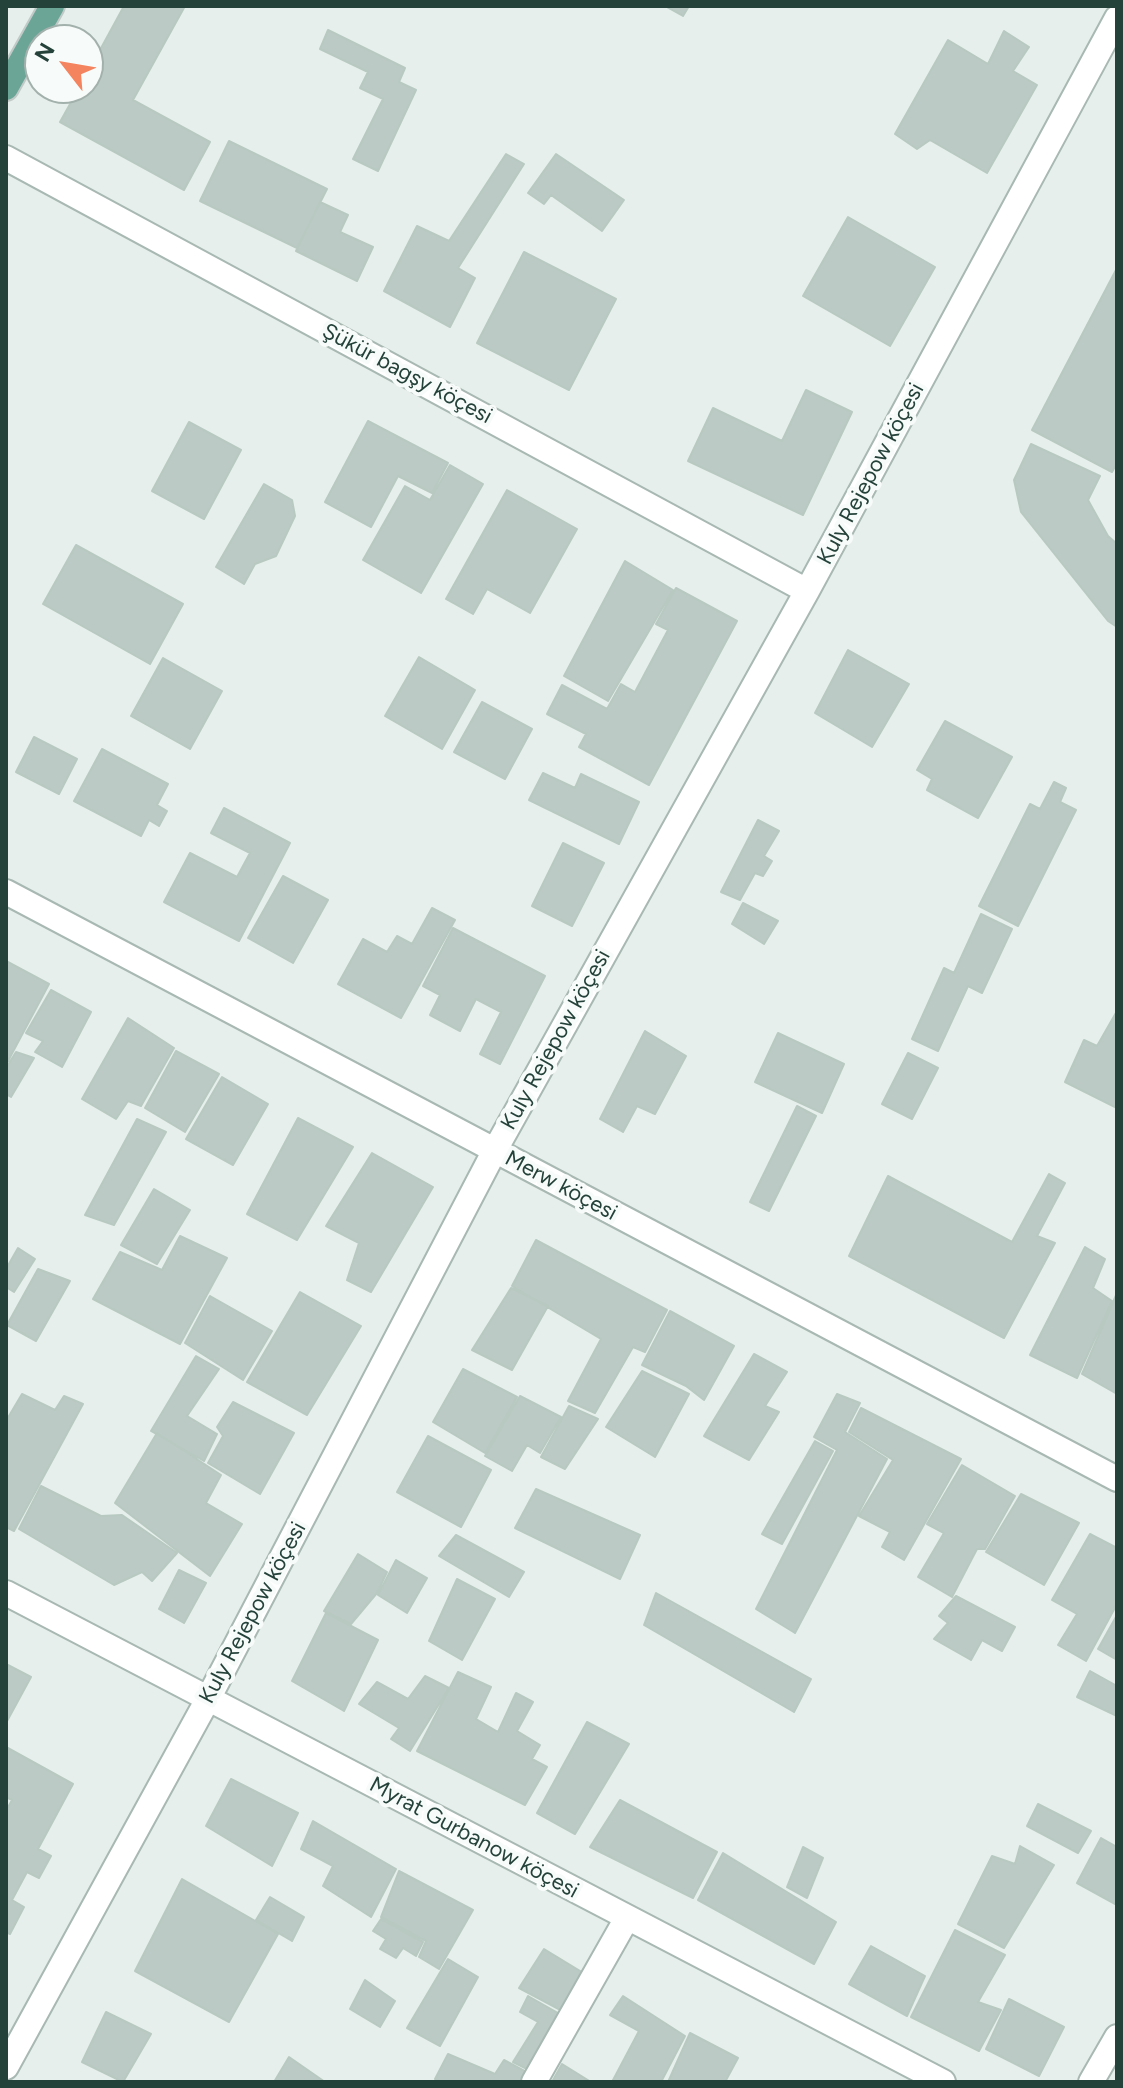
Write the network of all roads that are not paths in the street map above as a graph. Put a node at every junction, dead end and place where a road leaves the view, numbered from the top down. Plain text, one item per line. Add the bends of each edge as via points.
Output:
1 (52, 6) edge
2 (1117, 18) edge
3 (6, 88) edge
4 (6, 158) edge
5 (807, 591) junction
6 (6, 892) edge
7 (495, 1150) junction
8 (1117, 1479) edge
9 (6, 1593) edge
10 (208, 1699) junction
11 (627, 1918) junction
12 (1117, 2037) edge
13 (6, 2067) edge
14 (534, 2082) edge
15 (943, 2082) edge
16 (1091, 2082) edge

1 - 3 main road
2 - 5 street, Kuly Rejepow köçesi
4 - 5 street, Şükür bagşy köçesi
5 - 7 street, Kuly Rejepow köçesi
6 - 7 street, Merw köçesi
7 - 8 street, Merw köçesi
7 - 10 street, Kuly Rejepow köçesi
9 - 10 street, Myrat Gurbanow köçesi
10 - 11 street, Myrat Gurbanow köçesi
10 - 13 street, Kuly Rejepow köçesi
11 - 14 street
11 - 15 street, Myrat Gurbanow köçesi
12 - 16 street

